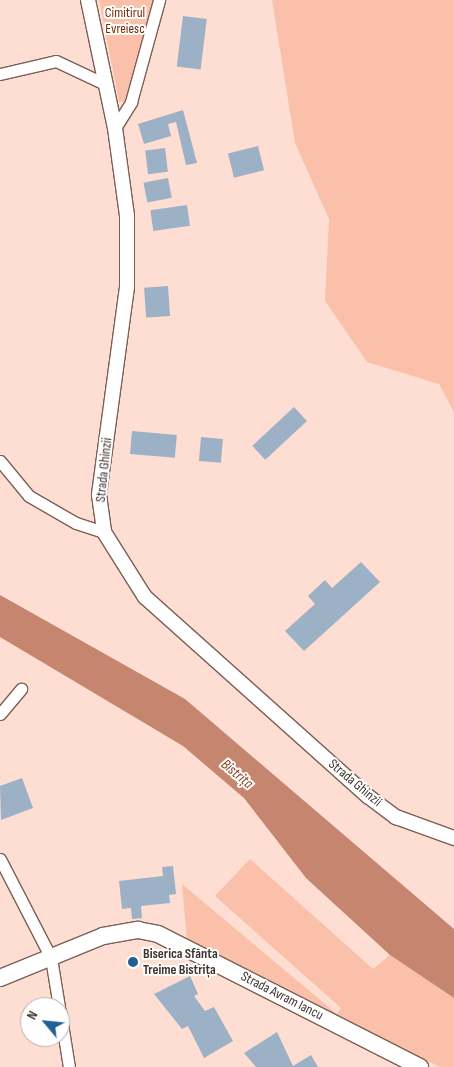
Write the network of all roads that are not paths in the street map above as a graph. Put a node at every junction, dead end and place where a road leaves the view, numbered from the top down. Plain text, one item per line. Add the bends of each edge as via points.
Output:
1 (88, 0) edge
2 (159, 0) edge
3 (0, 74) edge
4 (106, 84) junction
5 (115, 128) junction
6 (0, 461) edge
7 (104, 532) junction
8 (21, 689) dead end
9 (0, 714) edge
10 (454, 838) edge
11 (0, 859) edge
12 (51, 958) junction
13 (0, 978) edge
14 (58, 997) edge
15 (66, 1047) edge
16 (69, 1067) edge
17 (420, 1067) edge

1 - 4 street, Strada Ghinzii
2 - 5 street via 131,102
3 - 4 street via 56,61
4 - 5 street, Strada Ghinzii
5 - 7 street, Strada Ghinzii via 127,216 128,287 99,495
6 - 7 street via 30,496 76,523
7 - 10 street, Strada Ghinzii via 145,597 369,797 396,817
8 - 9 street
11 - 12 street
12 - 13 main road, Strada Avram Iancu
12 - 14 street
12 - 17 main road, Strada Avram Iancu via 103,936 138,930 158,934
15 - 16 street

